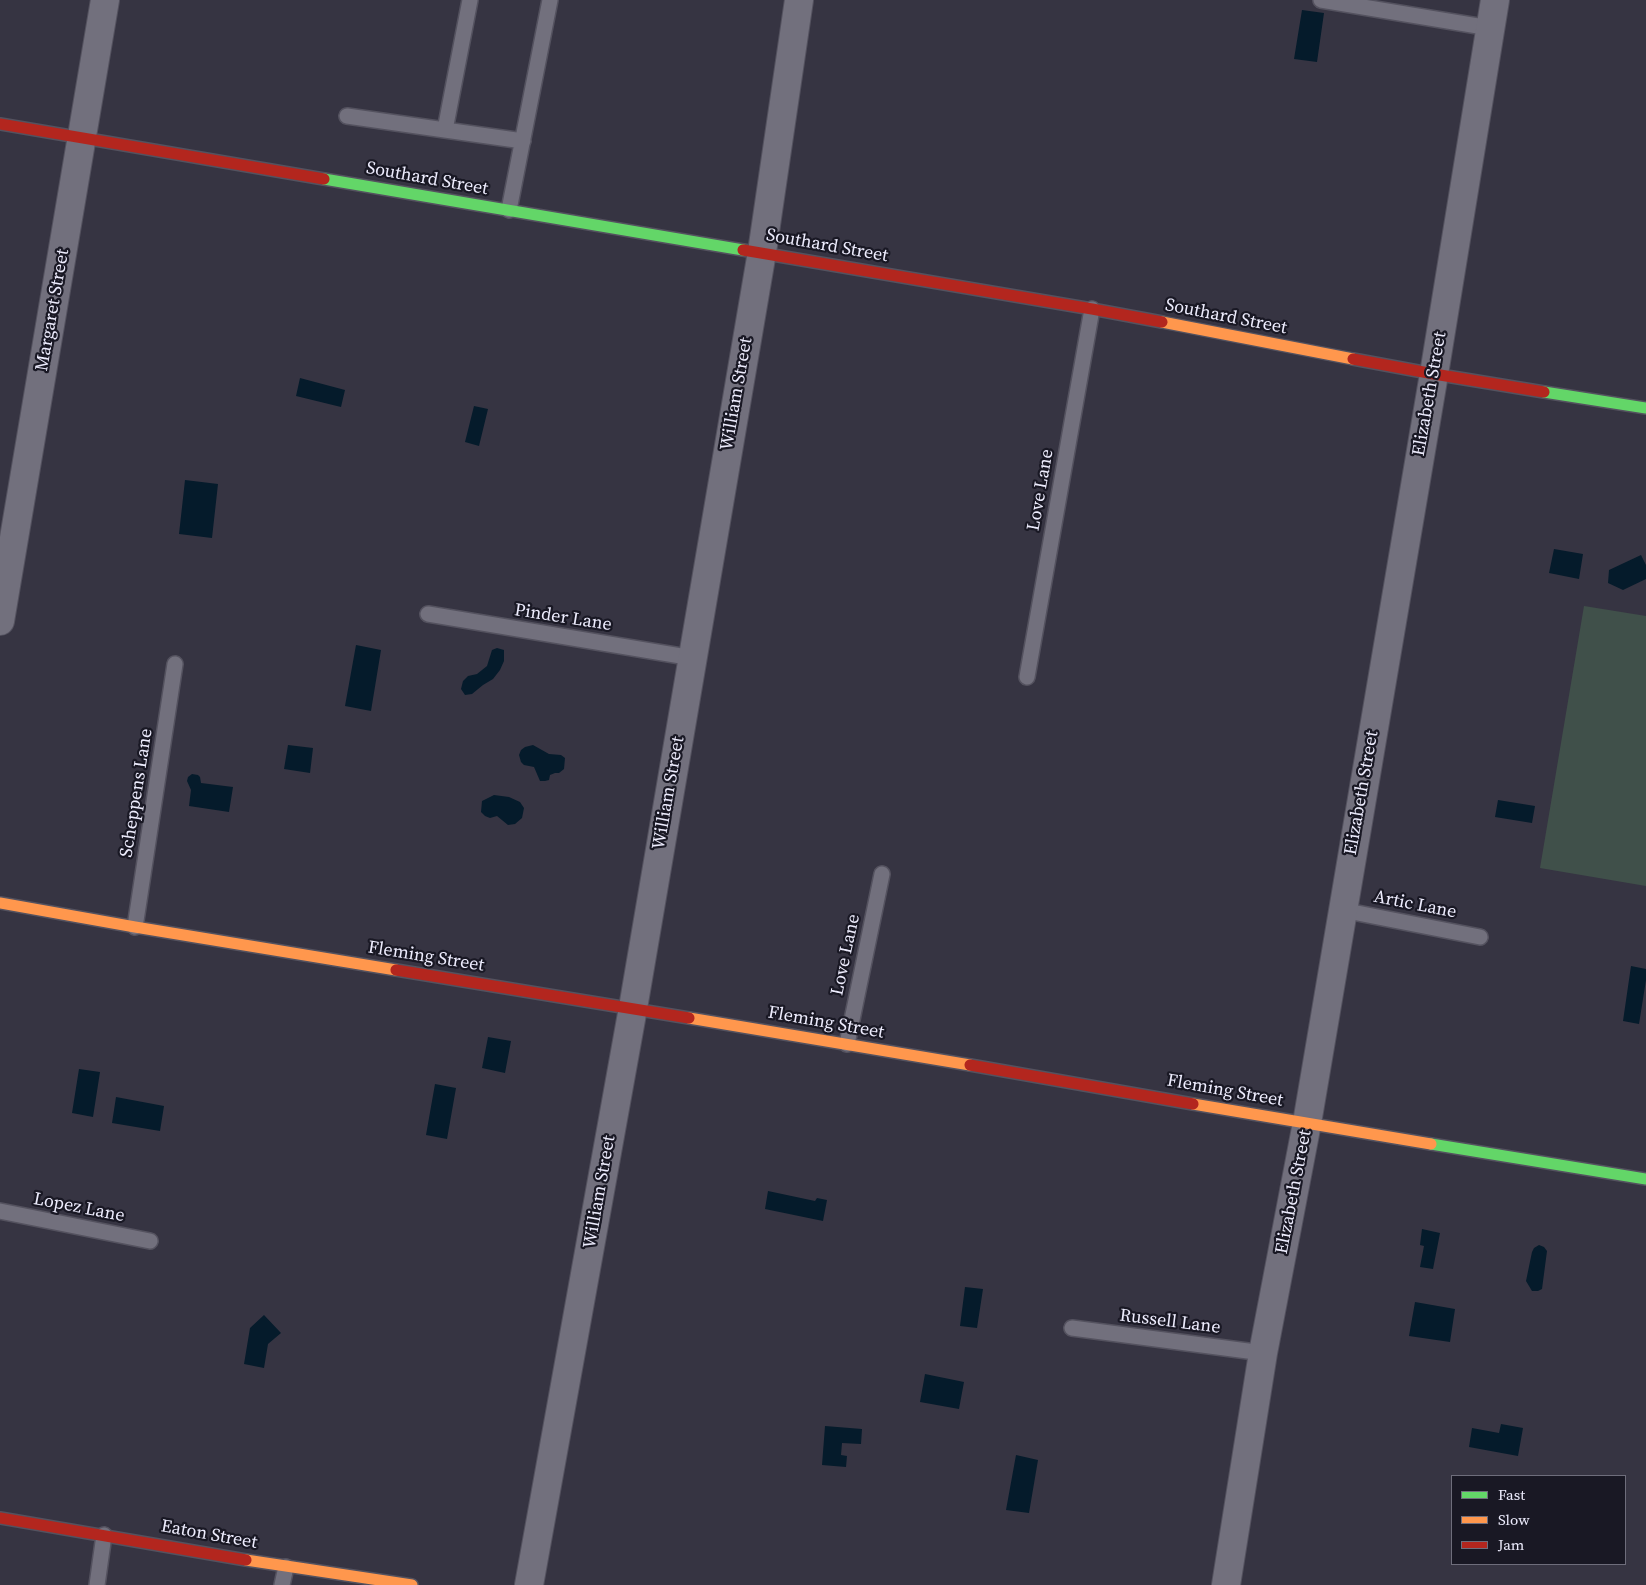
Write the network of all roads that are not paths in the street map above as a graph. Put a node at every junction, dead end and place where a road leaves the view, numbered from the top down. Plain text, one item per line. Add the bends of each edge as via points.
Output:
1 (104, 0) edge
2 (470, 0) edge
3 (550, 0) edge
4 (798, 0) edge
5 (1321, 0) edge
6 (1495, 0) edge
7 (1490, 28) junction
8 (347, 116) dead end
9 (0, 124) edge
10 (445, 130) junction
11 (82, 138) junction
12 (522, 142) junction
13 (509, 210) junction
14 (762, 252) junction
15 (1092, 310) junction
16 (1434, 374) junction
17 (1646, 408) edge
18 (428, 614) dead end
19 (0, 621) edge
20 (693, 658) junction
21 (175, 664) dead end
22 (1027, 677) dead end
23 (882, 874) dead end
24 (0, 902) edge
25 (1342, 910) junction
26 (135, 927) junction
27 (1480, 938) dead end
28 (633, 1008) junction
29 (847, 1044) junction
30 (1307, 1123) junction
31 (1646, 1179) edge
32 (0, 1211) edge
33 (150, 1241) dead end
34 (1072, 1328) dead end
35 (1263, 1353) junction
36 (0, 1518) edge
37 (104, 1535) junction
38 (286, 1567) junction
39 (97, 1585) edge
40 (282, 1585) edge
41 (412, 1585) edge
42 (529, 1585) edge
43 (1226, 1585) edge

1 - 11 street, Margaret Street
2 - 10 lane
3 - 12 lane
4 - 14 street, William Street
5 - 7 lane
6 - 7 street, Elizabeth Street
7 - 16 street, Elizabeth Street
8 - 10 lane
9 - 11 street, Southard Street
10 - 12 lane
11 - 13 street, Southard Street
11 - 19 street, Margaret Street
12 - 13 lane
13 - 14 street, Southard Street
14 - 15 street, Southard Street
14 - 20 street, William Street
15 - 16 street, Southard Street
15 - 22 lane, Love Lane
16 - 17 street, Southard Street
16 - 25 street, Elizabeth Street
18 - 20 lane, Pinder Lane
20 - 28 street, William Street
21 - 26 lane, Scheppens Lane
23 - 29 lane, Love Lane
24 - 26 street, Fleming Street
25 - 27 lane, Artic Lane
25 - 30 street, Elizabeth Street
26 - 28 street, Fleming Street
28 - 29 street, Fleming Street
28 - 42 street, William Street
29 - 30 street, Fleming Street
30 - 31 street, Fleming Street
30 - 35 street, Elizabeth Street
32 - 33 lane, Lopez Lane
34 - 35 lane, Russell Lane
35 - 43 street, Elizabeth Street
36 - 37 street, Eaton Street
37 - 38 street, Eaton Street
37 - 39 lane
38 - 40 lane
38 - 41 street, Eaton Street

